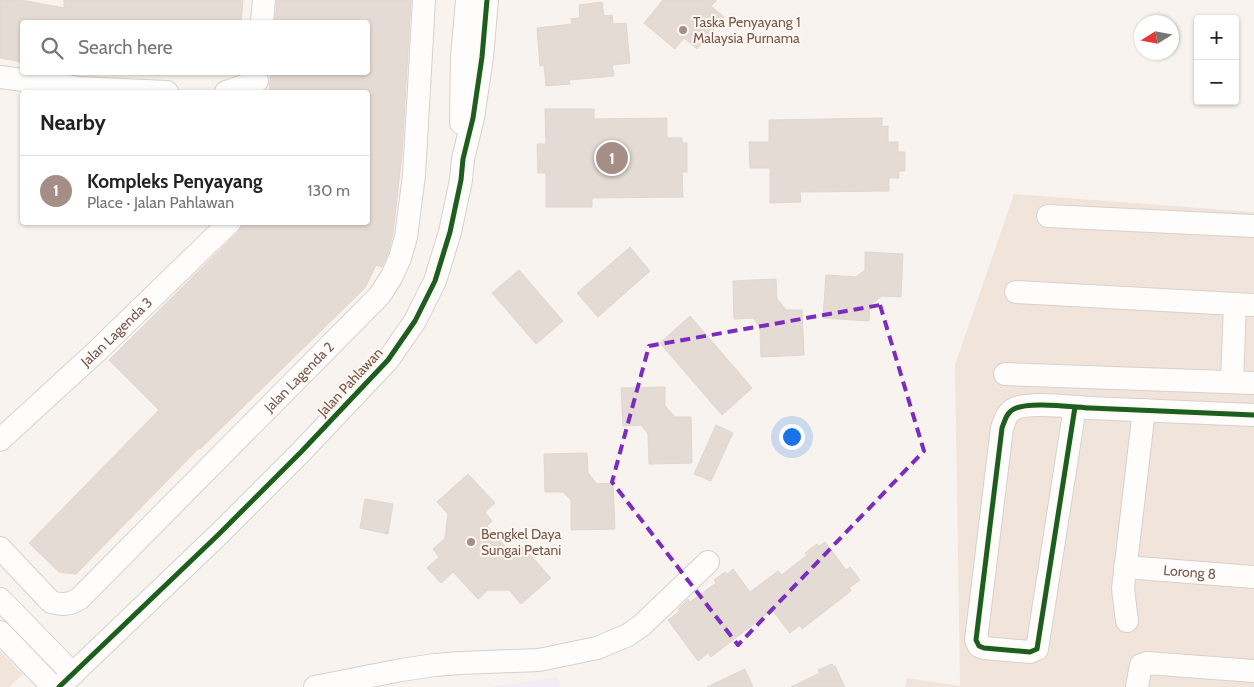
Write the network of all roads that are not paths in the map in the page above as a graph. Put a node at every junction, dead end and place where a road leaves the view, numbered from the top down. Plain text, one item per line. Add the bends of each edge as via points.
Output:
1 (264, 0) edge
2 (424, 0) edge
3 (467, 0) edge
4 (487, 0) edge
5 (262, 20) edge
6 (0, 77) edge
7 (257, 82) edge
8 (123, 90) edge
9 (232, 90) edge
10 (463, 158) junction
11 (1048, 216) dead end
12 (227, 225) edge
13 (1254, 226) edge
14 (1016, 292) dead end
15 (1245, 304) edge
16 (1005, 374) dead end
17 (1243, 382) edge
18 (1075, 407) junction
19 (1144, 410) junction
20 (1254, 416) edge
21 (0, 440) edge
22 (0, 548) edge
23 (708, 562) dead end
24 (1125, 567) junction
25 (1254, 577) edge
26 (0, 599) edge
27 (1127, 621) dead end
28 (0, 632) edge
29 (1254, 671) edge
30 (66, 680) edge
31 (53, 687) edge
32 (315, 687) edge
33 (1137, 687) edge

1 - 5 street
2 - 22 street, Jalan Lagenda 2 via 414,175 406,238 392,276 380,295 79,599 62,605 52,602
3 - 10 street, Jalan Pahlawan via 460,116
4 - 10 street, Jalan Pahlawan via 473,118
6 - 8 street via 79,88
7 - 9 street
10 - 30 street, Jalan Pahlawan via 450,232 435,281 415,321 388,360 232,521
11 - 13 street
12 - 21 street, Jalan Lagenda 3 via 83,365
14 - 15 street
15 - 17 street
16 - 17 street
18 - 18 street via 1037,649 1030,652 984,648 976,640 1006,416 1023,406
18 - 19 street
19 - 20 street
19 - 24 street
23 - 32 street via 642,625 628,635 597,648 539,660 435,665
24 - 25 street, Lorong 8
24 - 27 street via 1122,589
26 - 30 street
28 - 31 street
29 - 33 street via 1147,663 1142,665

